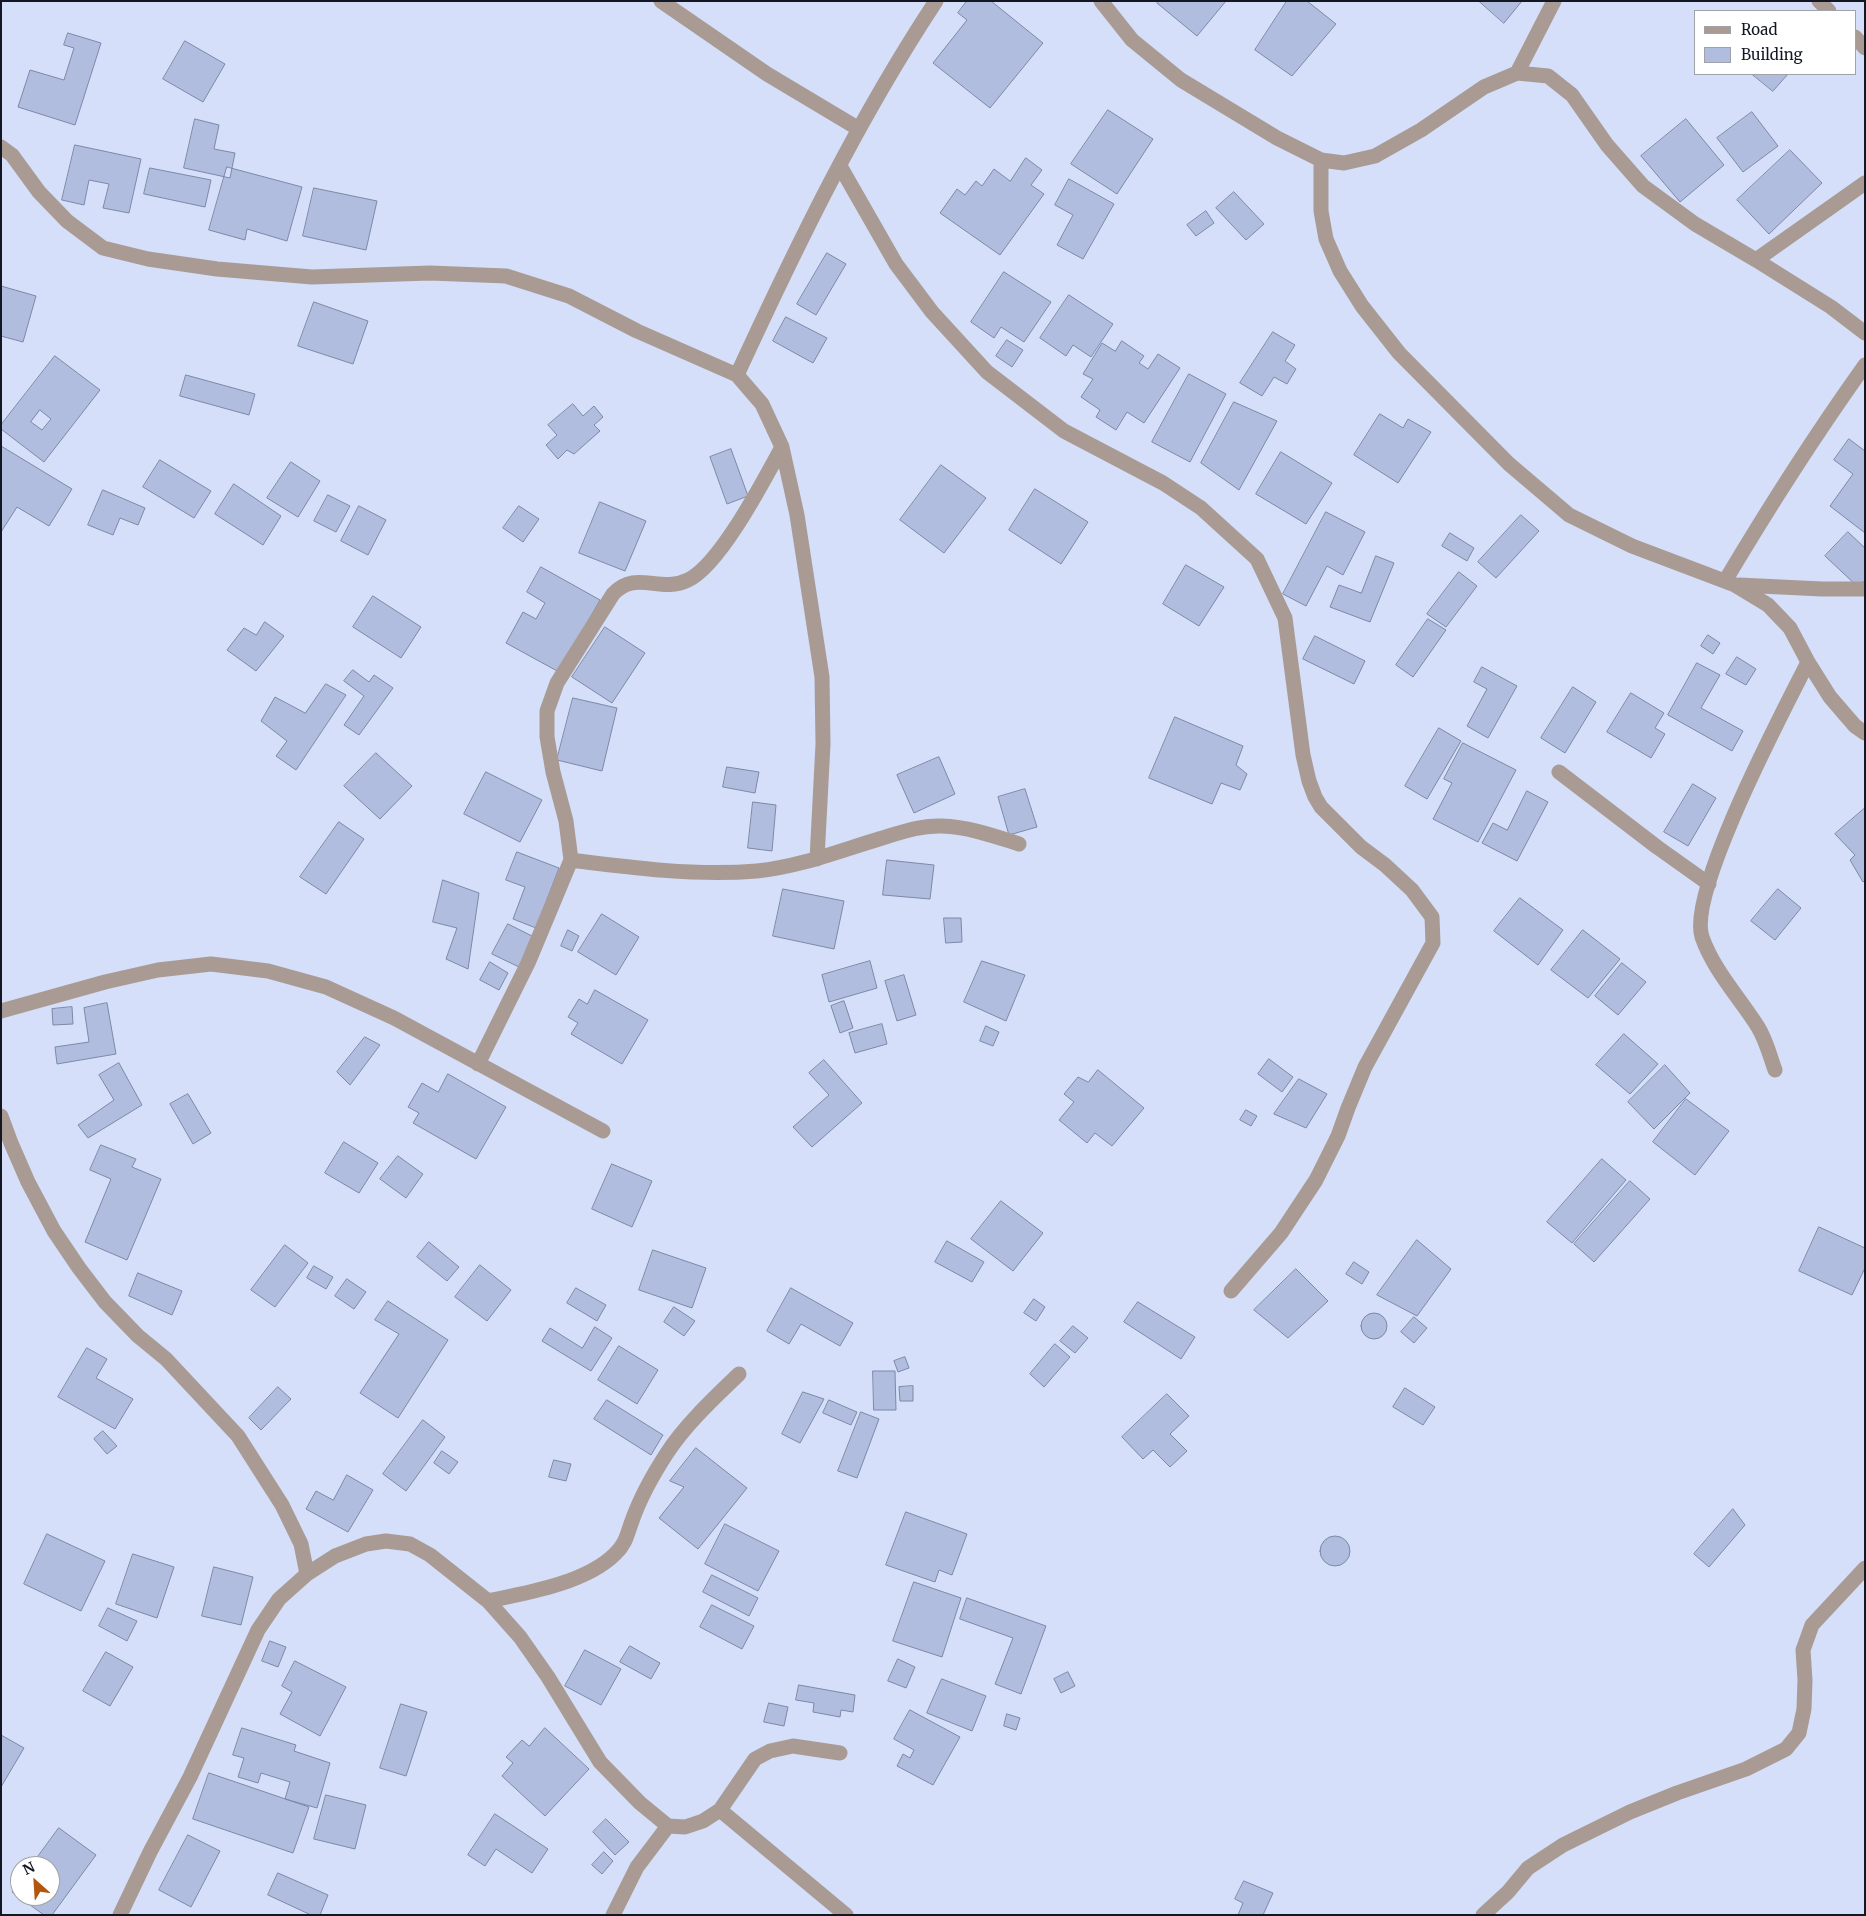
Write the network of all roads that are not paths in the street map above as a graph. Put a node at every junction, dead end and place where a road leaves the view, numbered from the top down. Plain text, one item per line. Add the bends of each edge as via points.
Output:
1 (661, 1) edge
2 (936, 1) edge
3 (1101, 1) edge
4 (1554, 1) edge
5 (1819, 1) edge
6 (1828, 10) edge
7 (1856, 39) edge
8 (1865, 48) edge
9 (1517, 73) junction
10 (859, 129) junction
11 (1, 147) edge
12 (1321, 160) junction
13 (840, 166) junction
14 (1865, 183) edge
15 (1756, 260) junction
16 (1865, 333) edge
17 (1865, 365) edge
18 (737, 375) junction
19 (782, 447) junction
20 (1730, 583) junction
21 (1865, 588) edge
22 (1808, 662) junction
23 (1865, 734) edge
24 (1559, 772) dead end
25 (1019, 844) dead end
26 (817, 859) junction
27 (571, 860) junction
28 (1709, 884) junction
29 (1, 1011) edge
30 (478, 1064) junction
31 (1775, 1070) dead end
32 (1, 1116) edge
33 (603, 1131) dead end
34 (1231, 1291) dead end
35 (738, 1374) dead end
36 (1865, 1568) edge
37 (307, 1574) junction
38 (488, 1601) junction
39 (840, 1753) dead end
40 (720, 1810) junction
41 (668, 1826) junction
42 (120, 1915) edge
43 (613, 1915) edge
44 (846, 1915) edge
45 (1483, 1915) edge

1 - 10 street via 767,74
2 - 10 street via 900,55
3 - 12 street via 1132,40 1181,80 1277,138
4 - 9 street
5 - 6 street
7 - 8 street
9 - 12 street via 1484,87 1421,130 1375,156 1344,163
9 - 15 street via 1548,76 1572,95 1607,145 1643,186 1695,224
10 - 13 street
11 - 18 street via 12,155 39,192 67,221 103,248 148,259 217,269 312,277 430,273 506,276 569,296 637,331
12 - 20 street via 1320,211 1326,239 1340,271 1362,306 1399,353 1509,464 1569,515 1632,546
13 - 18 street via 811,219
13 - 34 street via 896,264 932,312 987,372 1064,430 1163,482 1201,508 1257,559 1285,618 1304,755 1315,796 1321,807 1361,847 1412,890 1432,917 1433,943 1365,1067 1338,1136 1316,1180 1282,1233
14 - 15 street
15 - 16 street
17 - 20 street via 1778,493
18 - 19 street via 762,404
19 - 26 street via 798,515 822,677 823,744
19 - 27 street via 728,539 705,568 689,580 669,586 641,582 620,587 557,683 547,711 547,737
20 - 21 street via 1813,589
20 - 22 street via 1768,605 1790,628
22 - 23 street via 1830,697
22 - 28 street via 1733,818
24 - 28 street
25 - 26 street via 978,831 940,826 911,830
26 - 27 street via 758,871 708,872 648,870
27 - 30 street via 528,963
28 - 31 street via 1703,903 1702,935 1715,966 1759,1028
29 - 30 street via 158,970 210,964 268,971 326,987 394,1018
30 - 33 street
32 - 37 street via 10,1143 54,1231 105,1302 166,1359 238,1436 282,1506 300,1544
35 - 38 street via 667,1452 632,1520 625,1544 614,1555 576,1579
36 - 45 street via 1812,1625 1803,1650 1805,1690 1799,1733 1786,1749 1746,1769 1630,1812 1563,1846 1528,1868
37 - 38 street via 335,1556 386,1540 410,1544 430,1555
37 - 42 street via 279,1599 258,1630 190,1777
38 - 41 street via 520,1637 548,1677 600,1762
39 - 40 street via 793,1746 770,1751 755,1760
40 - 41 street via 685,1827
40 - 44 street
41 - 43 street via 637,1867

